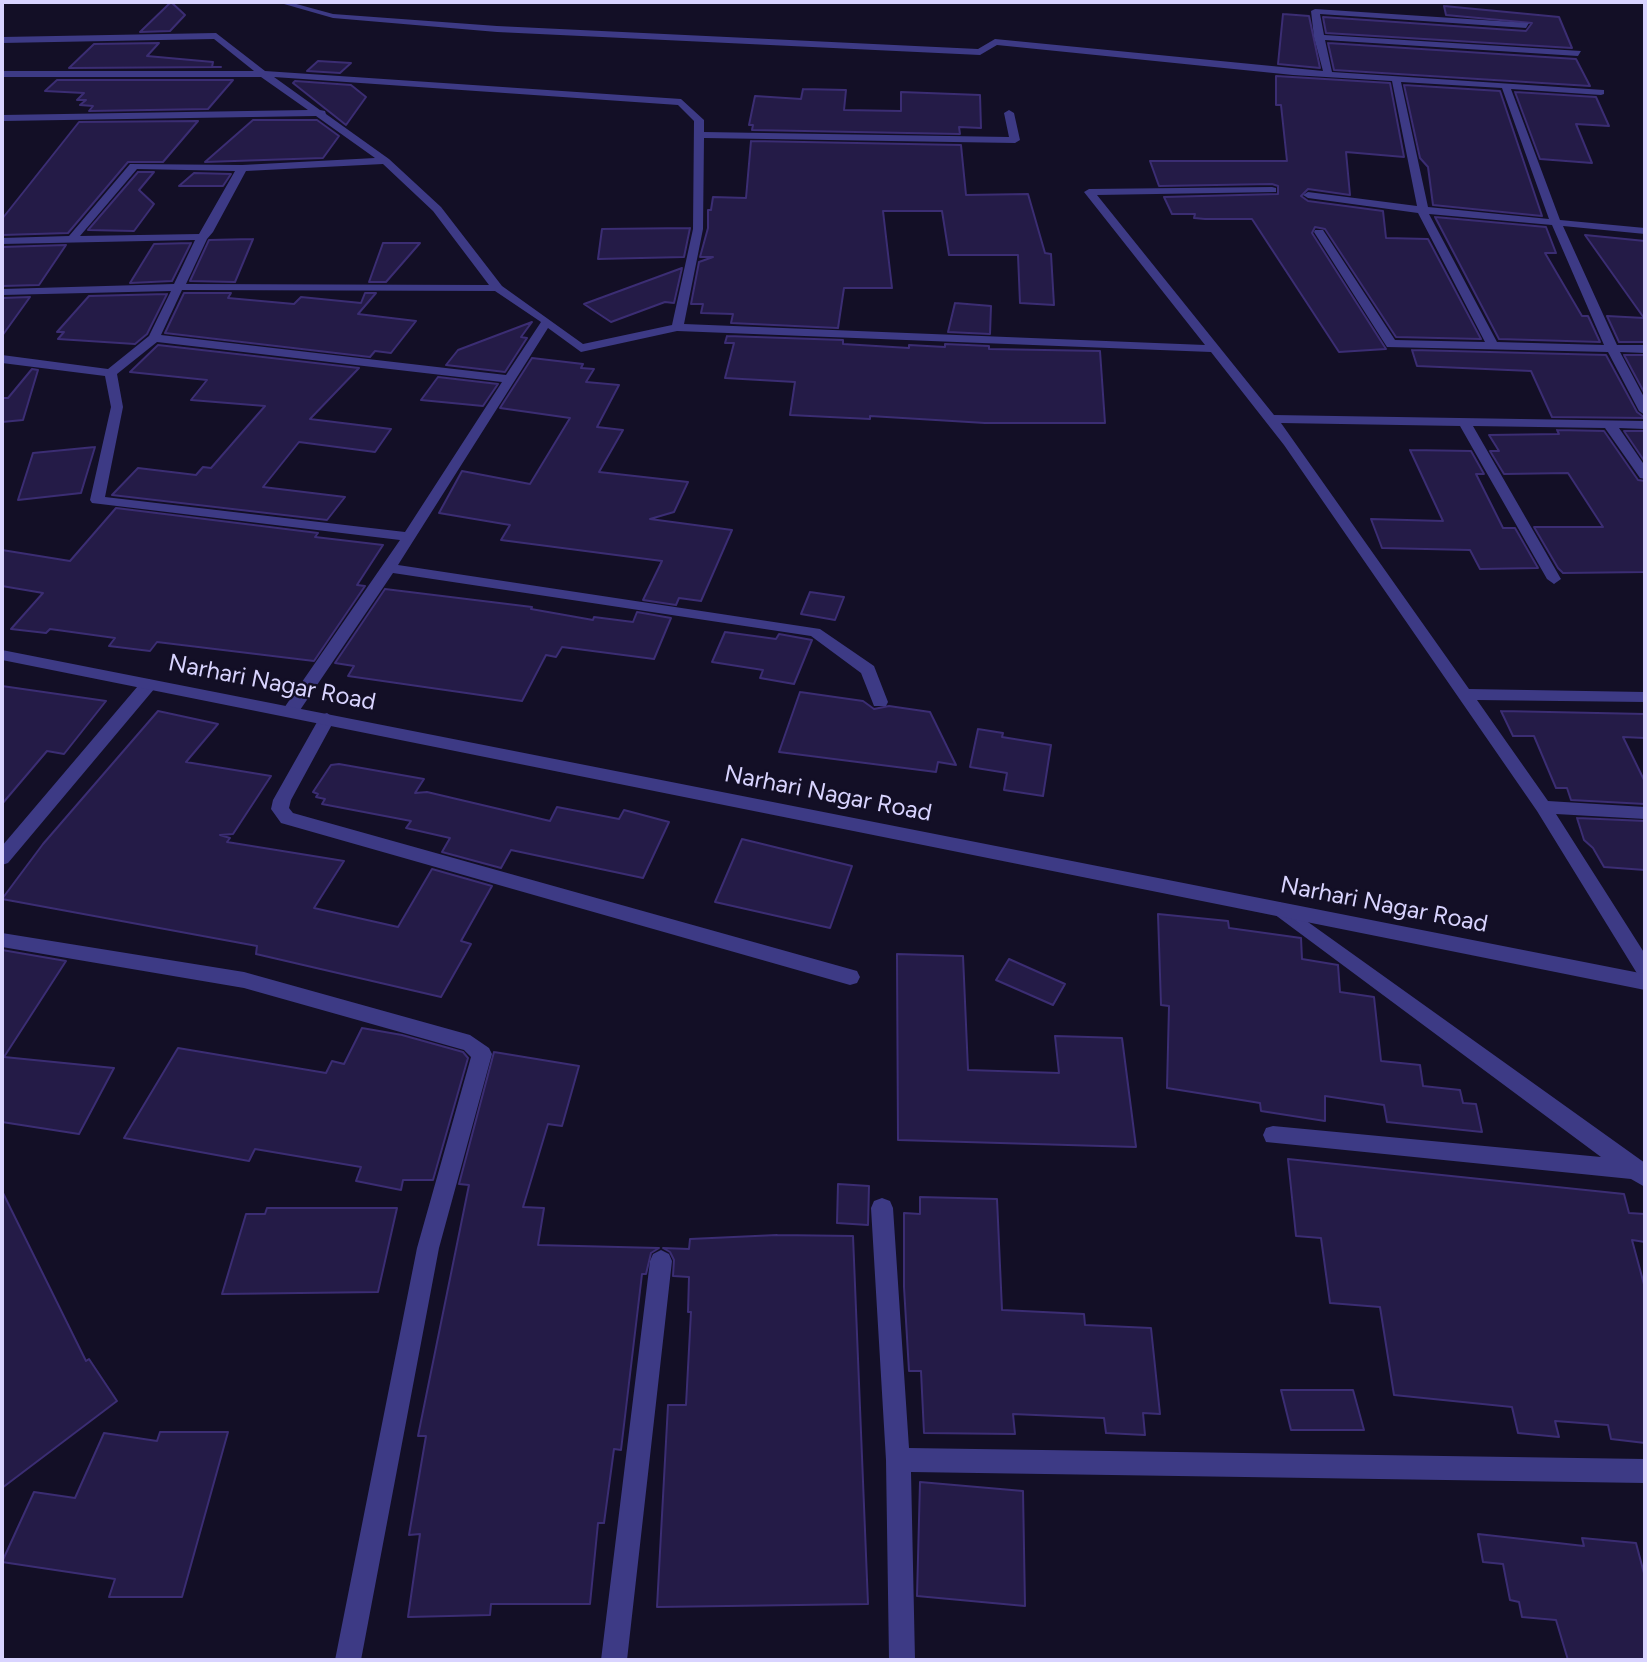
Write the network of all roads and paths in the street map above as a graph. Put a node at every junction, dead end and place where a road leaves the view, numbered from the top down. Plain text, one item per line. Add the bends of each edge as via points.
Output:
1 (281, 2) edge
2 (1526, 25) dead end
3 (1318, 37) junction
4 (2, 40) edge
5 (1578, 52) dead end
6 (2, 74) edge
7 (263, 74) junction
8 (1328, 74) junction
9 (1396, 77) junction
10 (1506, 88) junction
11 (1601, 92) dead end
12 (322, 113) junction
13 (1009, 113) dead end
14 (2, 118) edge
15 (699, 135) junction
16 (385, 161) junction
17 (242, 168) junction
18 (1272, 190) dead end
19 (1308, 195) dead end
20 (1423, 210) junction
21 (1556, 222) junction
22 (1645, 231) edge
23 (1319, 232) dead end
24 (74, 237) junction
25 (202, 237) junction
26 (2, 241) edge
27 (180, 287) junction
28 (498, 288) junction
29 (2, 292) edge
30 (547, 321) junction
31 (677, 327) junction
32 (154, 338) junction
33 (1493, 346) junction
34 (1612, 348) junction
35 (1215, 349) junction
36 (1645, 349) edge
37 (2, 359) edge
38 (111, 373) junction
39 (509, 379) junction
40 (1645, 411) edge
41 (1270, 419) junction
42 (1464, 422) junction
43 (1609, 424) junction
44 (1645, 425) edge
45 (1645, 475) edge
46 (407, 537) junction
47 (389, 568) junction
48 (1554, 579) dead end
49 (2, 654) edge
50 (149, 684) junction
51 (1466, 694) junction
52 (1645, 697) edge
53 (880, 702) dead end
54 (290, 712) junction
55 (327, 719) junction
56 (1543, 807) junction
57 (1645, 813) edge
58 (2, 858) edge
59 (1280, 909) junction
60 (2, 940) edge
61 (1645, 970) edge
62 (850, 977) dead end
63 (1645, 982) edge
64 (1273, 1135) dead end
65 (1641, 1173) edge
66 (882, 1208) dead end
67 (661, 1261) dead end
68 (898, 1460) junction
69 (1645, 1471) edge
70 (348, 1660) edge
71 (614, 1660) edge
72 (902, 1660) edge

1 - 8 street via 333,16 497,29 980,52 995,42
2 - 3 street via 1315,11
3 - 5 street
3 - 8 street
4 - 7 street via 216,36
6 - 7 street
7 - 12 street
7 - 15 street via 681,102 699,120
8 - 9 street
9 - 10 street
9 - 20 street
10 - 11 street
10 - 21 street
12 - 14 street
12 - 16 street
13 - 15 street via 1015,140
15 - 31 street via 698,229
16 - 17 street
16 - 28 street via 437,209
17 - 24 street via 134,166
17 - 25 street
18 - 35 street via 1089,192
19 - 20 street
20 - 21 street
20 - 33 street
21 - 22 street
21 - 34 street
23 - 33 street via 1391,344
24 - 25 street
24 - 26 street
25 - 27 street
27 - 28 street
27 - 29 street
27 - 32 street
28 - 30 street
30 - 31 street via 582,348
30 - 39 street
31 - 35 street
32 - 38 street
32 - 39 street
33 - 34 street
34 - 36 street
34 - 40 street
35 - 41 street
37 - 38 street
38 - 46 street via 117,407 97,500
39 - 46 street
41 - 42 street
41 - 51 street
42 - 43 street
42 - 48 street
43 - 44 street
43 - 45 street
46 - 47 street
47 - 53 street via 816,632 868,670
47 - 54 street
49 - 50 street, Narhari Nagar Road
50 - 54 street, Narhari Nagar Road
50 - 58 street
51 - 52 street
51 - 56 street
54 - 55 street, Narhari Nagar Road
55 - 59 street, Narhari Nagar Road
55 - 62 street via 282,800 280,809 287,818
56 - 57 street
56 - 61 street
59 - 63 street, Narhari Nagar Road
59 - 65 street
60 - 70 street via 244,980 470,1043 482,1054 428,1248
64 - 65 street
66 - 68 street
67 - 71 street
68 - 69 street
68 - 72 street

